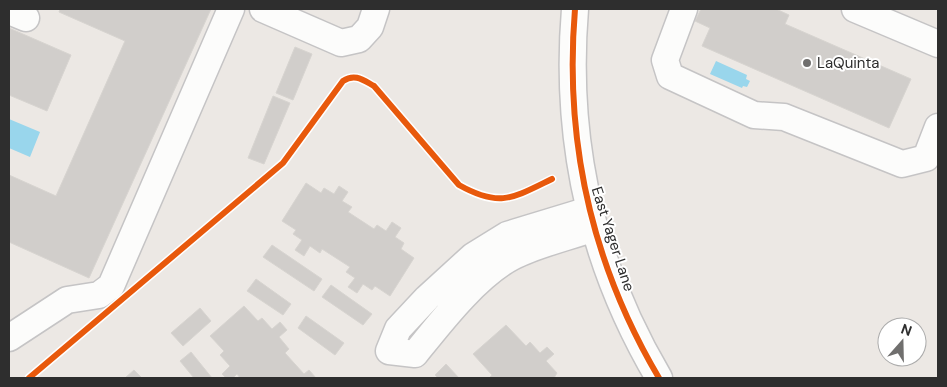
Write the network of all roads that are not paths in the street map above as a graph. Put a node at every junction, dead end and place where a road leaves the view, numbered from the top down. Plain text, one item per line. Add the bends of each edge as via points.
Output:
1 (231, 9) edge
2 (263, 9) edge
3 (376, 9) edge
4 (575, 9) edge
5 (684, 9) edge
6 (855, 9) edge
7 (938, 44) edge
8 (938, 126) edge
9 (592, 219) junction
10 (9, 338) edge
11 (659, 378) edge

1 - 10 street via 111,286 99,295 67,300
2 - 3 street via 341,43 359,39 370,27
4 - 9 street, East Yager Lane via 573,103 580,169
5 - 8 street via 665,60 670,76 703,92 754,115 784,117 902,164 926,158
6 - 7 street
9 - 9 street via 507,235 473,256 398,329 389,351 415,354 446,314 511,257
9 - 11 street, East Yager Lane via 617,296

